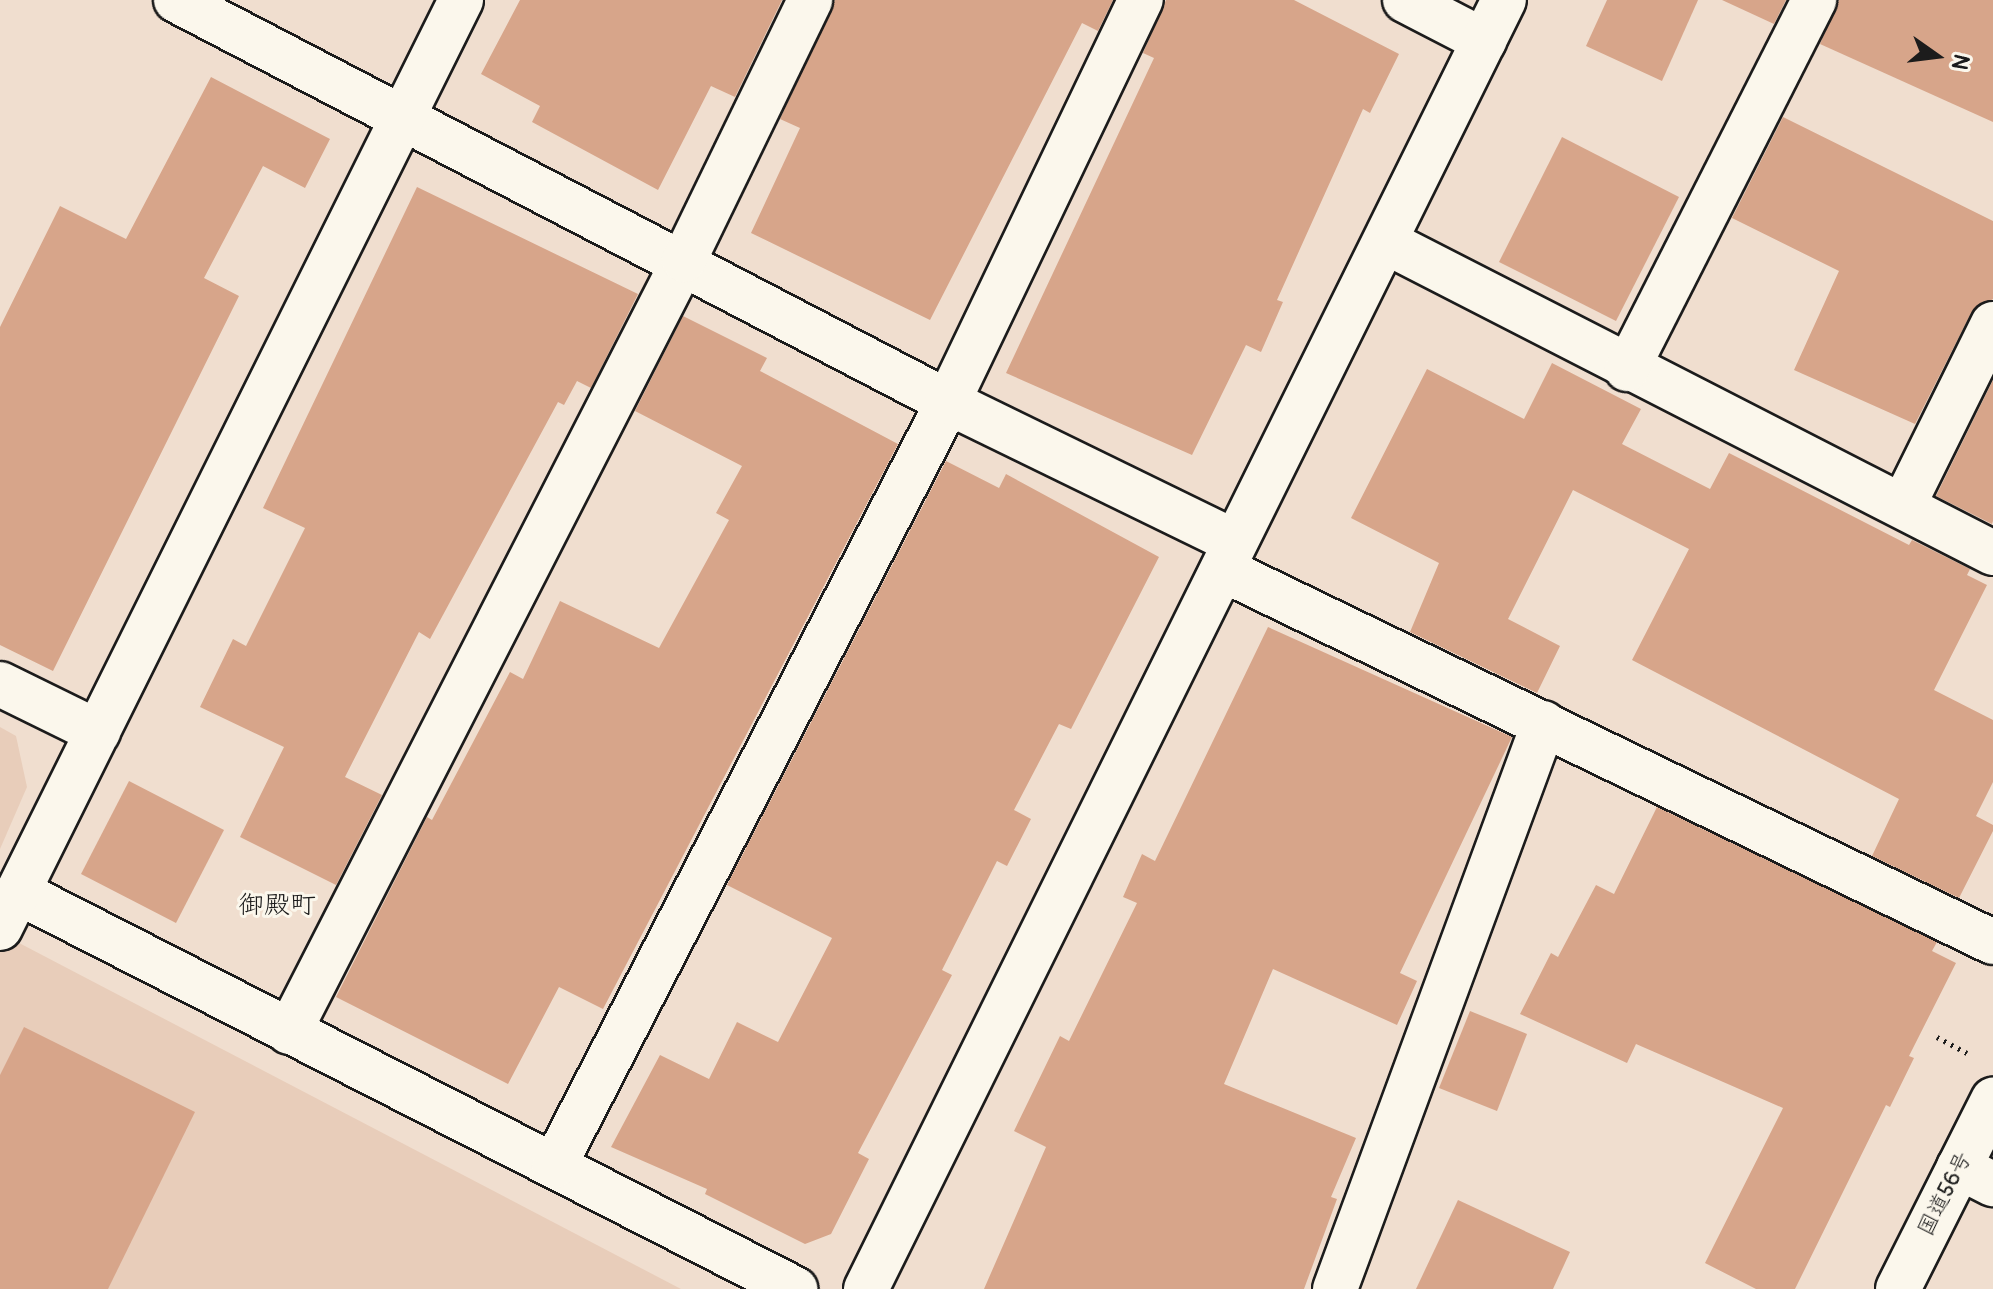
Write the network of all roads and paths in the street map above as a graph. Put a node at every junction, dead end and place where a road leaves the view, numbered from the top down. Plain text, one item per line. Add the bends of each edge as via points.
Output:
1 (176, 0) edge
2 (461, 0) edge
3 (810, 0) edge
4 (1141, 0) edge
5 (1405, 0) edge
6 (1504, 0) edge
7 (1814, 0) edge
8 (1484, 41) junction
9 (398, 118) junction
10 (1386, 242) junction
11 (684, 260) junction
12 (1993, 324) edge
13 (1627, 369) junction
14 (948, 402) junction
15 (1903, 506) junction
16 (1993, 553) edge
17 (1230, 556) junction
18 (0, 684) edge
19 (1544, 723) junction
20 (98, 732) junction
21 (9, 910) edge
22 (1993, 942) edge
23 (289, 1032) junction
24 (1993, 1100) edge
25 (554, 1166) junction
26 (1976, 1175) edge
27 (795, 1289) edge
28 (866, 1289) edge
29 (1335, 1289) edge
30 (1898, 1289) edge

1 - 9 main road
2 - 9 main road
3 - 11 main road
4 - 14 main road
5 - 8 main road
6 - 8 main road
7 - 13 main road
8 - 10 main road
9 - 11 main road
9 - 20 main road
10 - 13 main road
10 - 17 main road
11 - 14 main road
11 - 23 main road
12 - 15 main road
13 - 15 main road
14 - 17 main road
14 - 25 main road
15 - 16 main road
17 - 19 main road
17 - 28 main road
18 - 20 main road
19 - 22 main road
19 - 29 main road
20 - 21 main road
21 - 23 main road
23 - 25 main road
24 - 26 main road, 国道56号
25 - 27 main road
26 - 30 main road, 国道56号

